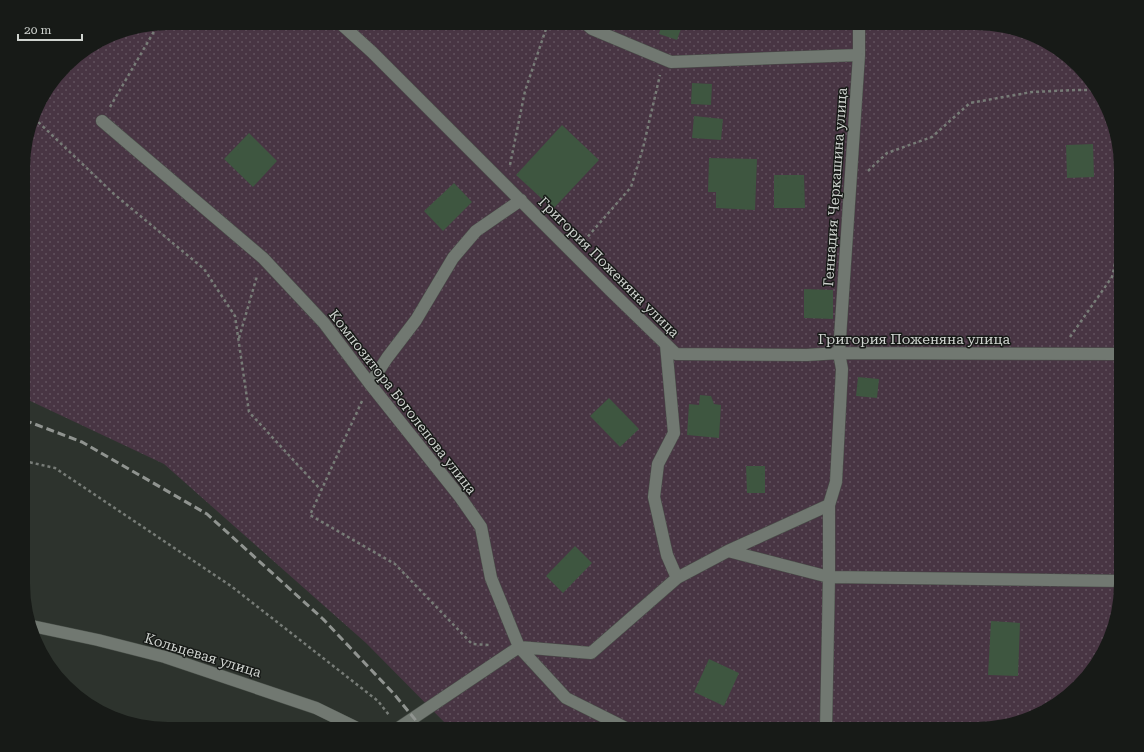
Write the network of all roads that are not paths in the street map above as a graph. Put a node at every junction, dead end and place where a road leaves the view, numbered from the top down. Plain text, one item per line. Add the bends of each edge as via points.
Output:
1 (352, 30) edge
2 (594, 30) edge
3 (859, 30) edge
4 (859, 55) junction
5 (102, 121) road end
6 (521, 200) junction
7 (666, 345) junction
8 (839, 353) junction
9 (1114, 354) edge
10 (370, 384) junction
11 (829, 505) junction
12 (728, 551) junction
13 (829, 577) junction
14 (677, 578) junction
15 (1114, 581) edge
16 (38, 627) edge
17 (519, 647) junction
18 (345, 722) edge
19 (407, 722) edge
20 (614, 722) edge
21 (826, 722) edge

1 - 6 street, Григория Поженяна улица
2 - 4 street via 671,62
3 - 4 street, Геннадия Черкашина улица
4 - 8 street, Геннадия Черкашина улица
5 - 10 street, Композитора Боголепова улица via 263,258 324,323
6 - 7 street, Григория Поженяна улица
6 - 10 street via 476,231 453,258 416,320
7 - 8 street, Григория Поженяна улица via 676,354
7 - 14 street via 674,433 658,464 654,497 668,555
8 - 9 street, Григория Поженяна улица
8 - 11 street, Геннадия Черкашина улица via 842,369 836,482
10 - 17 street, Композитора Боголепова улица via 481,527 491,578
11 - 12 street
11 - 13 street, Геннадия Черкашина улица
12 - 13 street
12 - 14 street
13 - 15 street
13 - 21 street, Геннадия Черкашина улица
14 - 17 street via 591,653
16 - 18 street, Кольцевая улица via 165,657 316,708
17 - 19 street
17 - 20 street, Композитора Боголепова улица via 566,698

